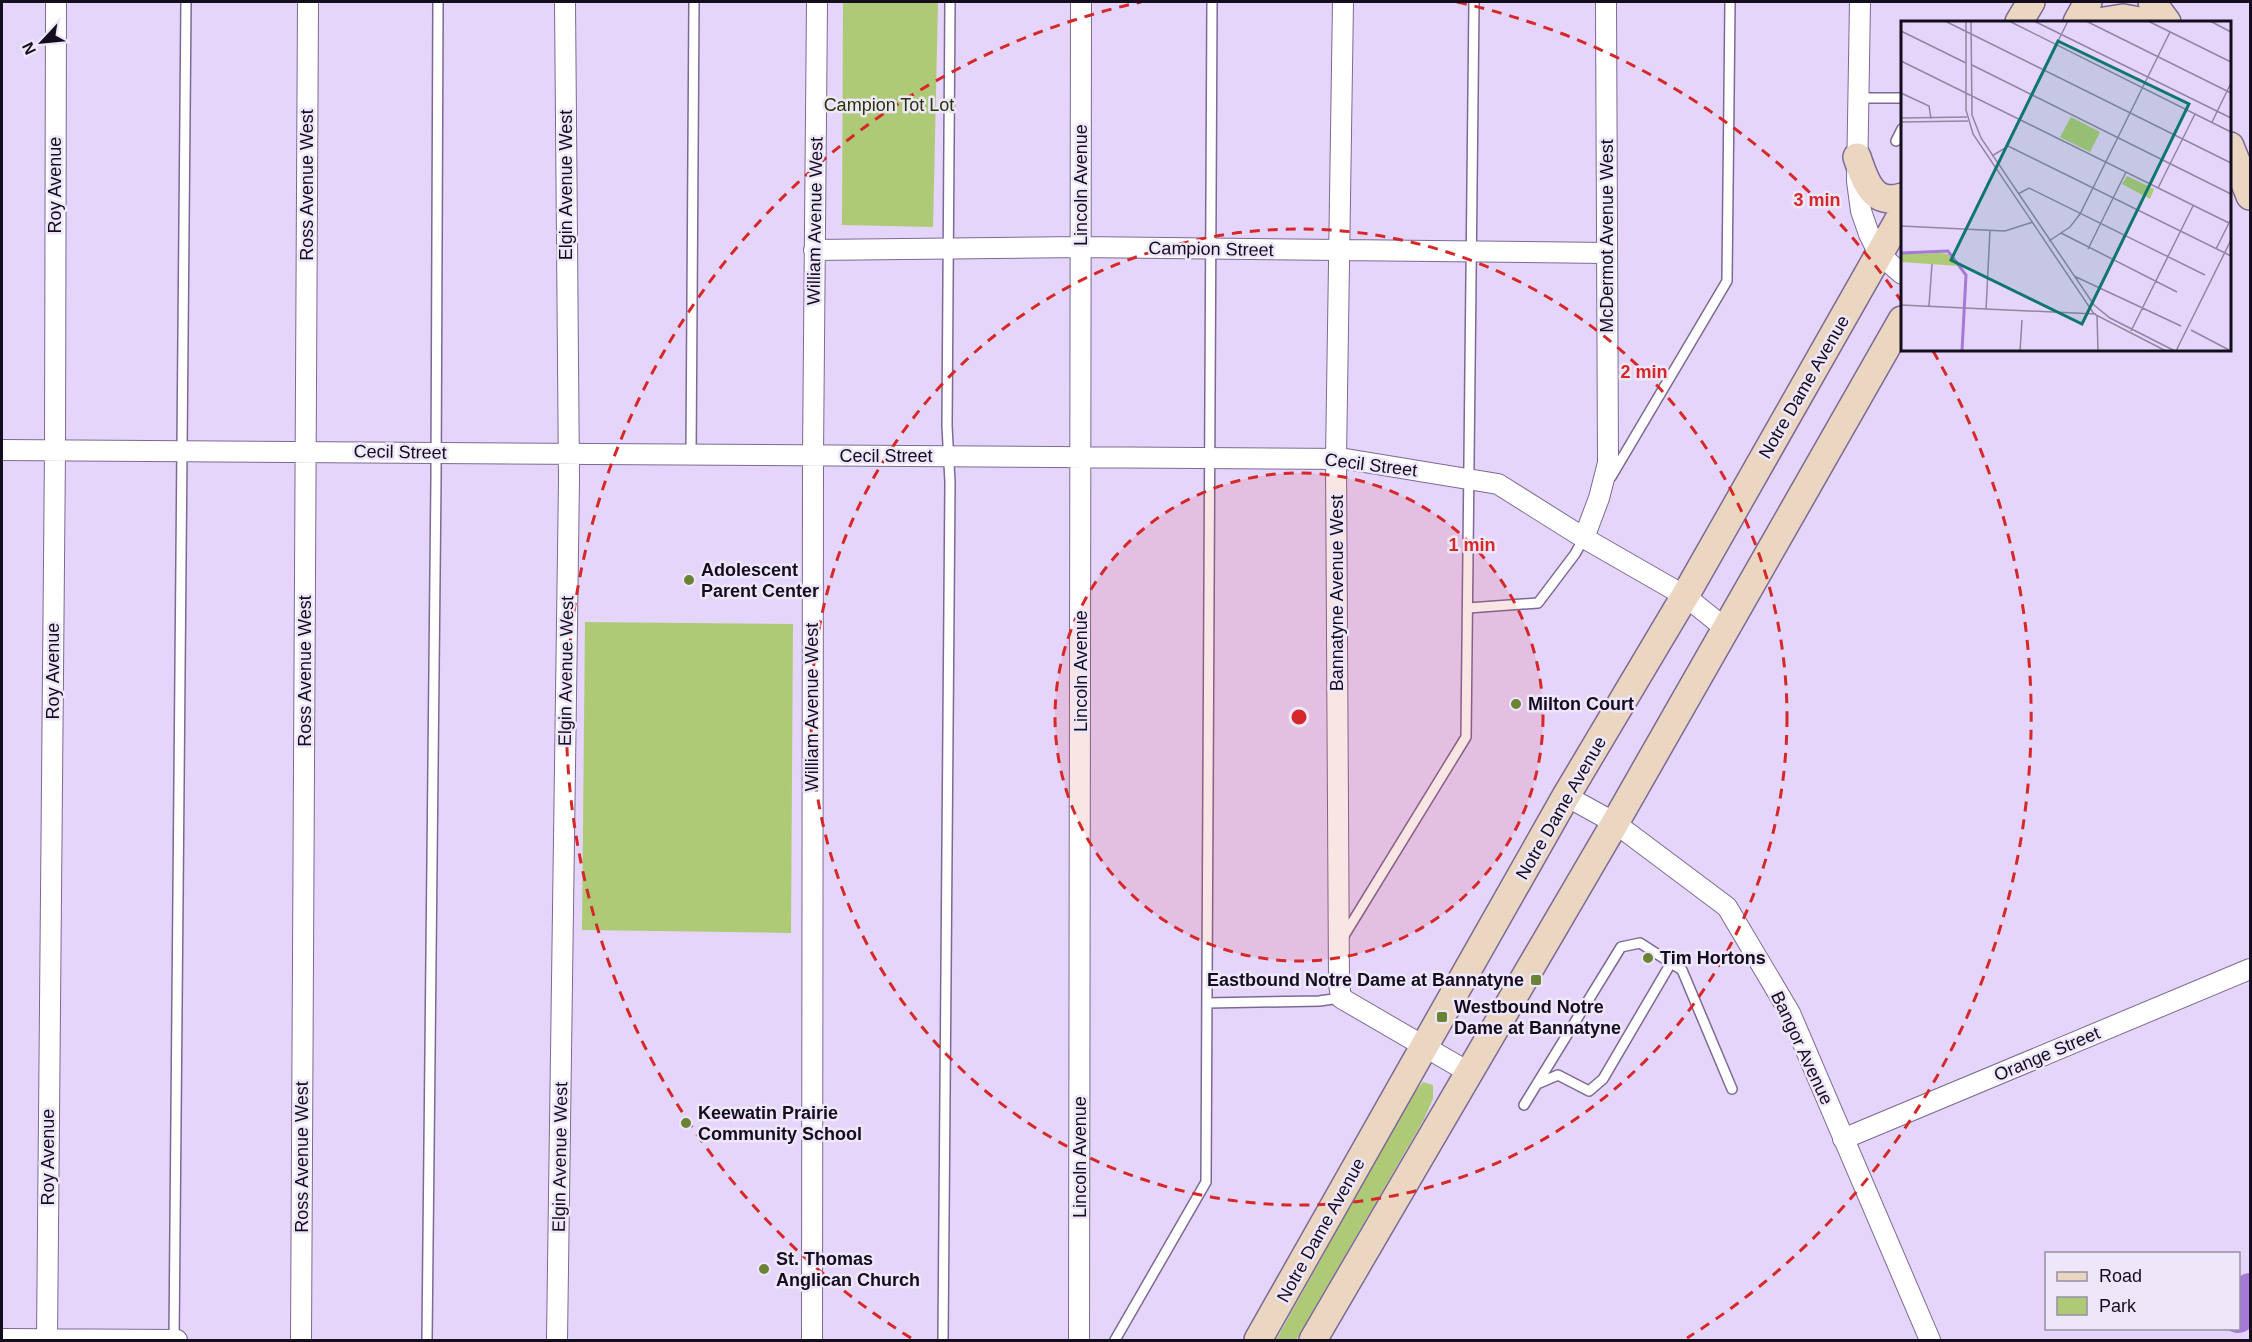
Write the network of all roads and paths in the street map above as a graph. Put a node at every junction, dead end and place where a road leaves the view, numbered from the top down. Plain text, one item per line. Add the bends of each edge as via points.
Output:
1 (56, 2) edge
2 (186, 2) edge
3 (308, 2) edge
4 (438, 2) edge
5 (565, 2) edge
6 (694, 2) edge
7 (817, 2) edge
8 (950, 2) edge
9 (1081, 2) edge
10 (1212, 2) edge
11 (1343, 2) edge
12 (1474, 2) edge
13 (1606, 2) edge
14 (1730, 2) edge
15 (1860, 2) edge
16 (2031, 2) edge
17 (2088, 2) edge
18 (2152, 2) edge
19 (2171, 2) edge
20 (2020, 21) edge
21 (2078, 21) edge
22 (2104, 21) edge
23 (2140, 21) edge
24 (2166, 21) edge
25 (2176, 21) edge
26 (1859, 98) junction
27 (1901, 98) edge
28 (1901, 131) edge
29 (1896, 141) dead end
30 (2231, 151) edge
31 (1857, 157) junction
32 (2250, 196) edge
33 (1901, 197) edge
34 (1901, 216) edge
35 (1081, 247) junction
36 (949, 248) junction
37 (1212, 248) junction
38 (814, 250) junction
39 (1340, 251) junction
40 (1472, 251) junction
41 (1607, 253) junction
42 (1879, 254) junction
43 (1901, 273) edge
44 (1901, 322) edge
45 (2, 450) edge
46 (54, 451) junction
47 (305, 451) junction
48 (183, 452) junction
49 (436, 453) junction
50 (568, 454) junction
51 (691, 455) junction
52 (813, 455) junction
53 (950, 456) junction
54 (1080, 457) junction
55 (1209, 458) junction
56 (1336, 459) junction
57 (1470, 478) junction
58 (1599, 498) junction
59 (1584, 538) junction
60 (1685, 596) junction
61 (1468, 608) junction
62 (1726, 629) junction
63 (1566, 796) junction
64 (1615, 823) junction
65 (1340, 944) junction
66 (1671, 963) junction
67 (2250, 969) edge
68 (1341, 998) junction
69 (1207, 1003) junction
70 (1424, 1048) junction
71 (1470, 1073) junction
72 (1537, 1084) junction
73 (1732, 1089) dead end
74 (1524, 1105) dead end
75 (1843, 1139) junction
76 (2, 1338) edge
77 (46, 1340) edge
78 (175, 1340) edge
79 (301, 1341) edge
80 (427, 1341) edge
81 (557, 1341) edge
82 (812, 1341) edge
83 (943, 1341) edge
84 (1079, 1341) edge
85 (1115, 1341) edge
86 (1258, 1341) edge
87 (1313, 1341) edge
88 (1930, 1341) edge

1 - 46 street, Roy Avenue
2 - 48 lane
3 - 47 street, Ross Avenue West
4 - 49 lane
5 - 50 street, Elgin Avenue West
6 - 51 lane
7 - 38 street, William Avenue West
8 - 36 lane
9 - 35 street, Lincoln Avenue
10 - 37 lane
11 - 39 street, Bannatyne Avenue West
12 - 40 lane
13 - 41 street, McDermot Avenue West
14 - 58 lane via 1727,281
15 - 26 street
16 - 20 main road
17 - 21 main road
18 - 24 main road
19 - 25 main road
22 - 23 main road
26 - 27 lane
26 - 31 street
28 - 29 lane
30 - 32 main road
31 - 33 main road via 1871,190 1884,199
31 - 42 street via 1861,211
34 - 42 main road, Notre Dame Avenue
35 - 36 street, Campion Street
35 - 37 street, Campion Street
35 - 54 street, Lincoln Avenue
36 - 38 street, Campion Street
36 - 53 lane via 946,426
37 - 39 street, Campion Street
37 - 55 lane
38 - 52 street, William Avenue West
39 - 40 street, Campion Street
39 - 56 street, Bannatyne Avenue West
40 - 41 street, Campion Street
40 - 57 lane
41 - 58 street, McDermot Avenue West via 1608,463
42 - 43 street
42 - 60 main road, Notre Dame Avenue
44 - 62 main road
45 - 46 street, Cecil Street
46 - 48 street, Cecil Street
46 - 77 street, Roy Avenue
47 - 48 street, Cecil Street
47 - 49 street, Cecil Street
47 - 79 street, Ross Avenue West
48 - 78 lane
49 - 50 street, Cecil Street
49 - 80 lane
50 - 51 street, Cecil Street
50 - 81 street, Elgin Avenue West
51 - 52 street, Cecil Street
52 - 53 street, Cecil Street
52 - 82 street, William Avenue West
53 - 54 street, Cecil Street
53 - 83 lane
54 - 55 street, Cecil Street
54 - 84 street, Lincoln Avenue
55 - 56 street, Cecil Street
55 - 69 lane
56 - 57 street, Cecil Street
56 - 65 street, Bannatyne Avenue West
57 - 59 street, Cecil Street via 1497,484
57 - 61 lane
58 - 59 street, McDermot Avenue West
59 - 60 street, Cecil Street
59 - 61 lane via 1538,603
60 - 62 street, Cecil Street
60 - 63 main road, Notre Dame Avenue
61 - 65 lane via 1466,737
62 - 64 main road
63 - 64 street, Bangor Avenue
63 - 70 main road, Notre Dame Avenue
64 - 71 main road
64 - 75 street, Bangor Avenue via 1727,907 1790,1013
65 - 68 street, Bannatyne Avenue West
66 - 72 lane via 1603,1079 1589,1091 1558,1075
66 - 72 lane via 1640,943 1621,947
66 - 73 lane via 1682,970
67 - 75 street, Orange Street
68 - 69 lane
68 - 70 street
69 - 85 lane via 1206,1182
70 - 71 street
70 - 86 main road, Notre Dame Avenue
71 - 87 main road
72 - 74 lane
75 - 88 street, Bangor Avenue
76 - 77 street
77 - 78 street

